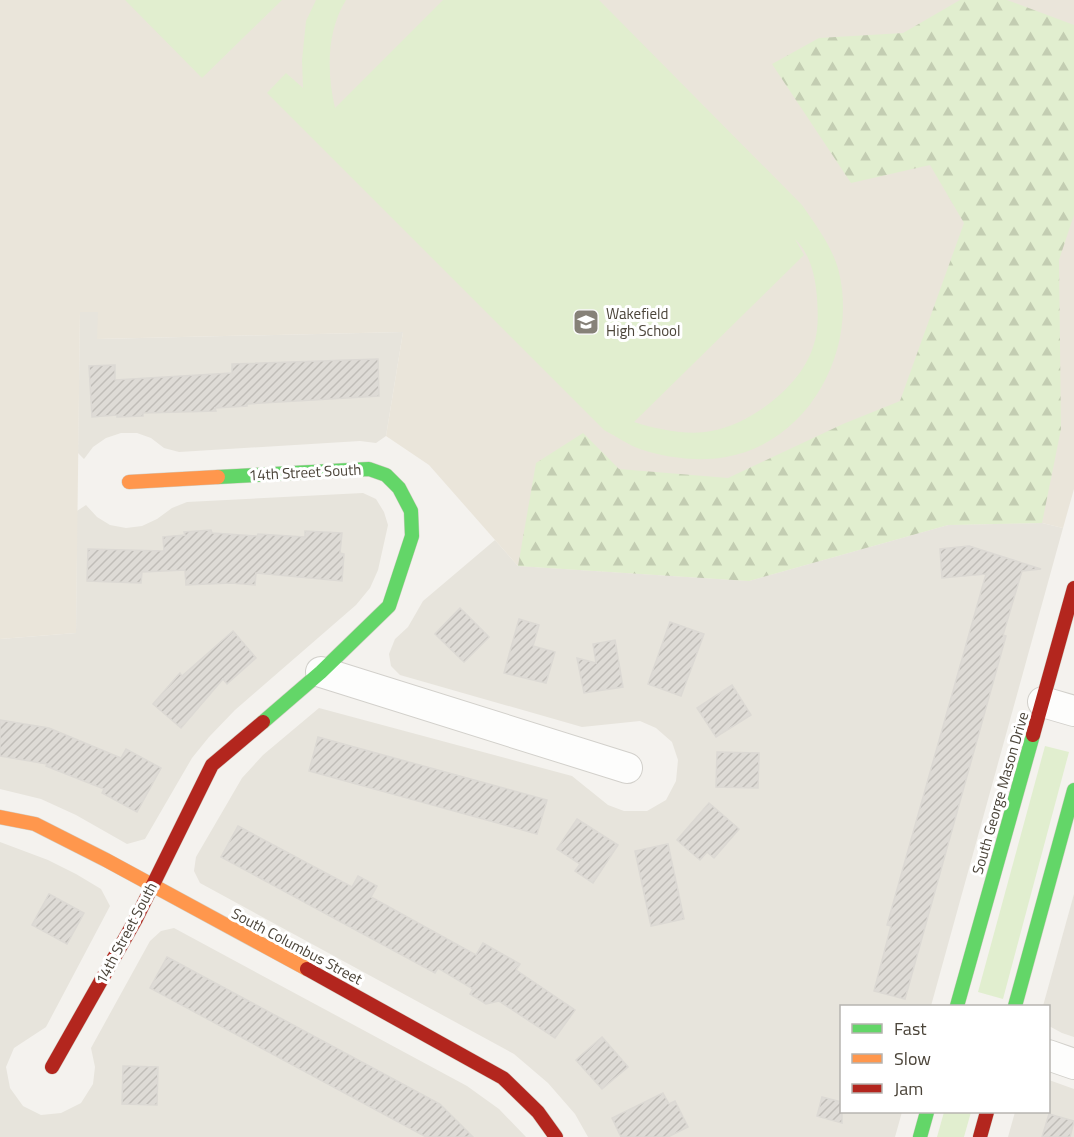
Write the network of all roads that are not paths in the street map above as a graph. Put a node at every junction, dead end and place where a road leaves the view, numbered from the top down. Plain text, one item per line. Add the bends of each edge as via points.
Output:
1 (129, 482) dead end
2 (1074, 588) edge
3 (321, 672) junction
4 (1043, 702) junction
5 (1074, 711) edge
6 (627, 768) dead end
7 (1074, 790) edge
8 (0, 817) edge
9 (152, 885) junction
10 (957, 1005) edge
11 (1015, 1005) edge
12 (1050, 1056) edge
13 (1074, 1064) edge
14 (52, 1067) dead end
15 (927, 1113) edge
16 (987, 1113) edge
17 (556, 1137) edge
18 (920, 1137) edge
19 (980, 1137) edge

1 - 3 street, 14th Street South via 346,469 369,469 386,475 399,488 411,511 412,536 389,606
2 - 4 street, South George Mason Drive
3 - 6 street
3 - 9 street, 14th Street South via 212,765
4 - 5 street
4 - 10 street, South George Mason Drive
7 - 11 street
8 - 9 street, South Columbus Street via 35,824
9 - 14 street, 14th Street South
9 - 17 street, South Columbus Street via 503,1078 538,1112
12 - 13 street
15 - 18 street
16 - 19 street

